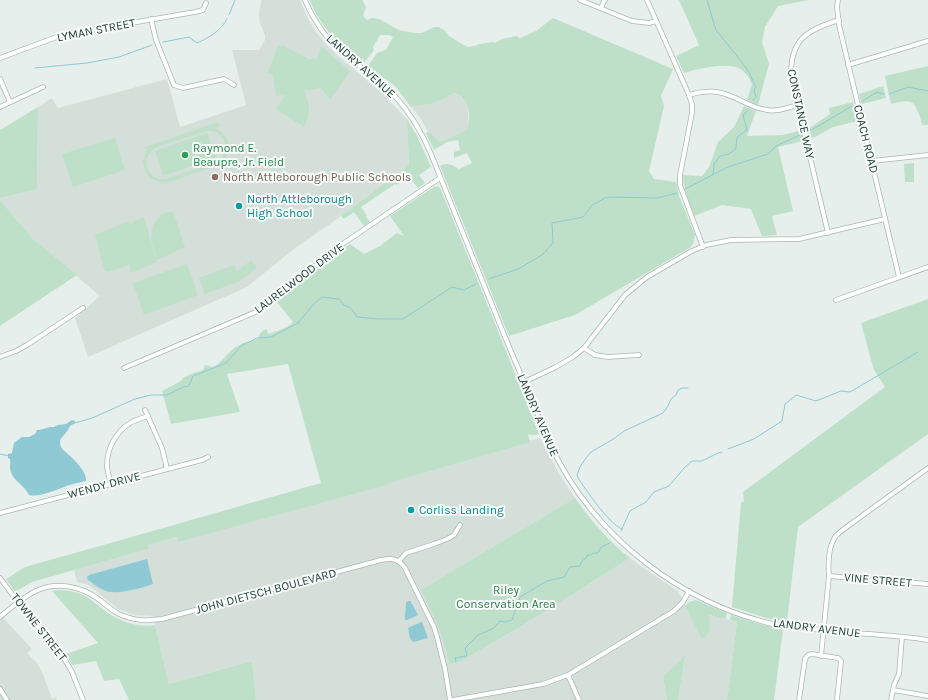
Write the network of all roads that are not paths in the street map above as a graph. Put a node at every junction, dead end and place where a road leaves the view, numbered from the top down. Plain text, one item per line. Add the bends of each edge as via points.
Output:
1 (305, 0) edge
2 (580, 0) edge
3 (605, 0) edge
4 (647, 0) edge
5 (838, 0) edge
6 (206, 3) dead end
7 (601, 8) junction
8 (151, 19) junction
9 (839, 20) junction
10 (656, 21) junction
11 (928, 41) edge
12 (0, 58) edge
13 (848, 65) junction
14 (0, 79) edge
15 (234, 86) dead end
16 (43, 87) dead end
17 (689, 94) junction
18 (10, 102) junction
19 (798, 105) junction
20 (0, 107) edge
21 (928, 155) edge
22 (872, 161) junction
23 (440, 178) junction
24 (886, 219) junction
25 (828, 233) junction
26 (703, 247) junction
27 (928, 267) edge
28 (899, 277) junction
29 (836, 300) dead end
30 (83, 308) dead end
31 (584, 348) junction
32 (639, 355) dead end
33 (0, 356) edge
34 (124, 368) dead end
35 (524, 382) junction
36 (145, 410) dead end
37 (148, 416) junction
38 (208, 457) dead end
39 (928, 468) edge
40 (167, 469) junction
41 (111, 484) junction
42 (0, 513) edge
43 (460, 525) dead end
44 (399, 561) junction
45 (829, 576) junction
46 (0, 578) edge
47 (928, 584) edge
48 (689, 591) junction
49 (18, 602) junction
50 (0, 617) edge
51 (824, 630) junction
52 (902, 637) junction
53 (928, 640) edge
54 (821, 656) junction
55 (568, 676) junction
56 (0, 689) edge
57 (893, 690) junction
58 (928, 696) edge
59 (7, 700) edge
60 (83, 700) edge
61 (451, 700) edge
62 (579, 700) edge
63 (799, 700) edge
64 (836, 700) edge
65 (892, 700) edge

1 - 23 street, LANDRY AVENUE via 312,16 330,41 384,84 407,110 423,136
2 - 7 street
3 - 7 street
4 - 10 street
5 - 9 street, COACH ROAD
6 - 8 street, LYMAN STREET via 203,10
7 - 10 street via 632,21
8 - 12 street, LYMAN STREET via 62,35
8 - 15 street via 156,40 174,85 183,88 224,80
9 - 13 street, COACH ROAD
9 - 19 street, CONSTANCE WAY via 824,24 804,36 793,53 791,77
10 - 17 street
11 - 13 street
13 - 22 street, COACH ROAD
14 - 18 street
16 - 18 street
17 - 19 street via 719,91 765,110 775,111
17 - 26 street via 692,113 680,185
18 - 20 street
19 - 25 street, CONSTANCE WAY
21 - 22 street
22 - 24 street, COACH ROAD
23 - 34 street, LAURELWOOD DRIVE via 344,243 258,310
23 - 35 street, LANDRY AVENUE
24 - 25 street
24 - 28 street, COACH ROAD
25 - 26 street via 799,239 731,240
26 - 31 street via 648,277 626,295
27 - 28 street
28 - 29 street
30 - 33 street via 22,348
31 - 32 street via 596,355 608,357
31 - 35 street via 565,362
35 - 48 street, LANDRY AVENUE via 558,462 594,514 639,558
36 - 37 street
37 - 40 street via 162,448
37 - 41 street via 130,423 113,440 107,465
38 - 40 street, WENDY DRIVE
39 - 45 street via 836,536 830,550
40 - 41 street, WENDY DRIVE
41 - 42 street, WENDY DRIVE
43 - 44 street via 454,536 406,553
44 - 49 street, JOHN DIETSCH BOULEVARD via 392,558 381,560 150,621 139,621 118,614 90,593 66,586 47,587
44 - 61 street via 405,568 434,627
45 - 47 street, VINE STREET
45 - 51 street
46 - 49 street, TOWNE STREET
48 - 51 street, LANDRY AVENUE via 738,614 768,623
48 - 55 street via 674,611
49 - 50 street, JOHN DIETSCH BOULEVARD
49 - 60 street, TOWNE STREET via 65,658
51 - 52 street, LANDRY AVENUE
51 - 54 street
52 - 53 street, LANDRY AVENUE
52 - 57 street via 899,674
54 - 63 street via 807,656
54 - 64 street via 840,660
55 - 61 street via 543,684
55 - 62 street
56 - 59 street
57 - 58 street
57 - 65 street

